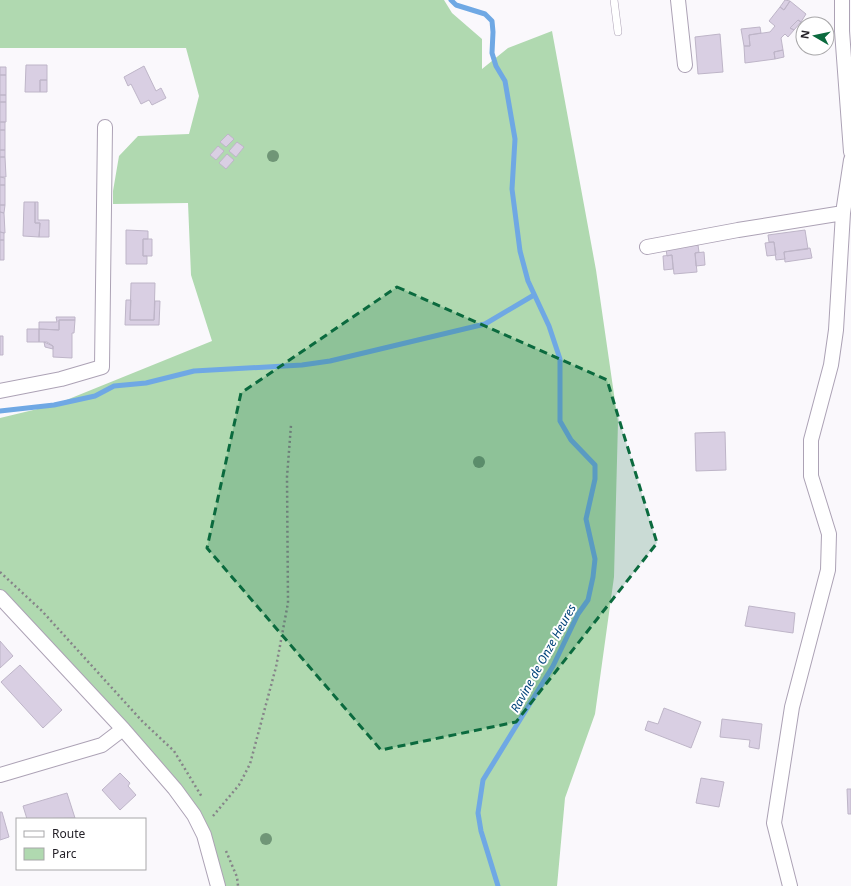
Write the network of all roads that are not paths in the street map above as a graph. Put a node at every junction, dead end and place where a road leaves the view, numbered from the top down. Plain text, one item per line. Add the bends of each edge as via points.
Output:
1 (614, 0) edge
2 (678, 0) edge
3 (842, 0) edge
4 (618, 32) dead end
5 (685, 65) dead end
6 (105, 127) dead end
7 (851, 152) edge
8 (851, 160) edge
9 (843, 213) junction
10 (647, 248) dead end
11 (0, 391) edge
12 (0, 597) edge
13 (123, 729) junction
14 (0, 775) edge
15 (218, 886) edge
16 (790, 886) edge

1 - 4 lane
2 - 5 street
3 - 7 street
6 - 11 street via 102,367 61,379
8 - 9 street
9 - 10 street
9 - 16 street via 836,330 831,365 811,440 811,476 829,534 828,570 792,707 774,823
12 - 13 street
13 - 14 street via 102,745
13 - 15 street via 194,815 204,835

